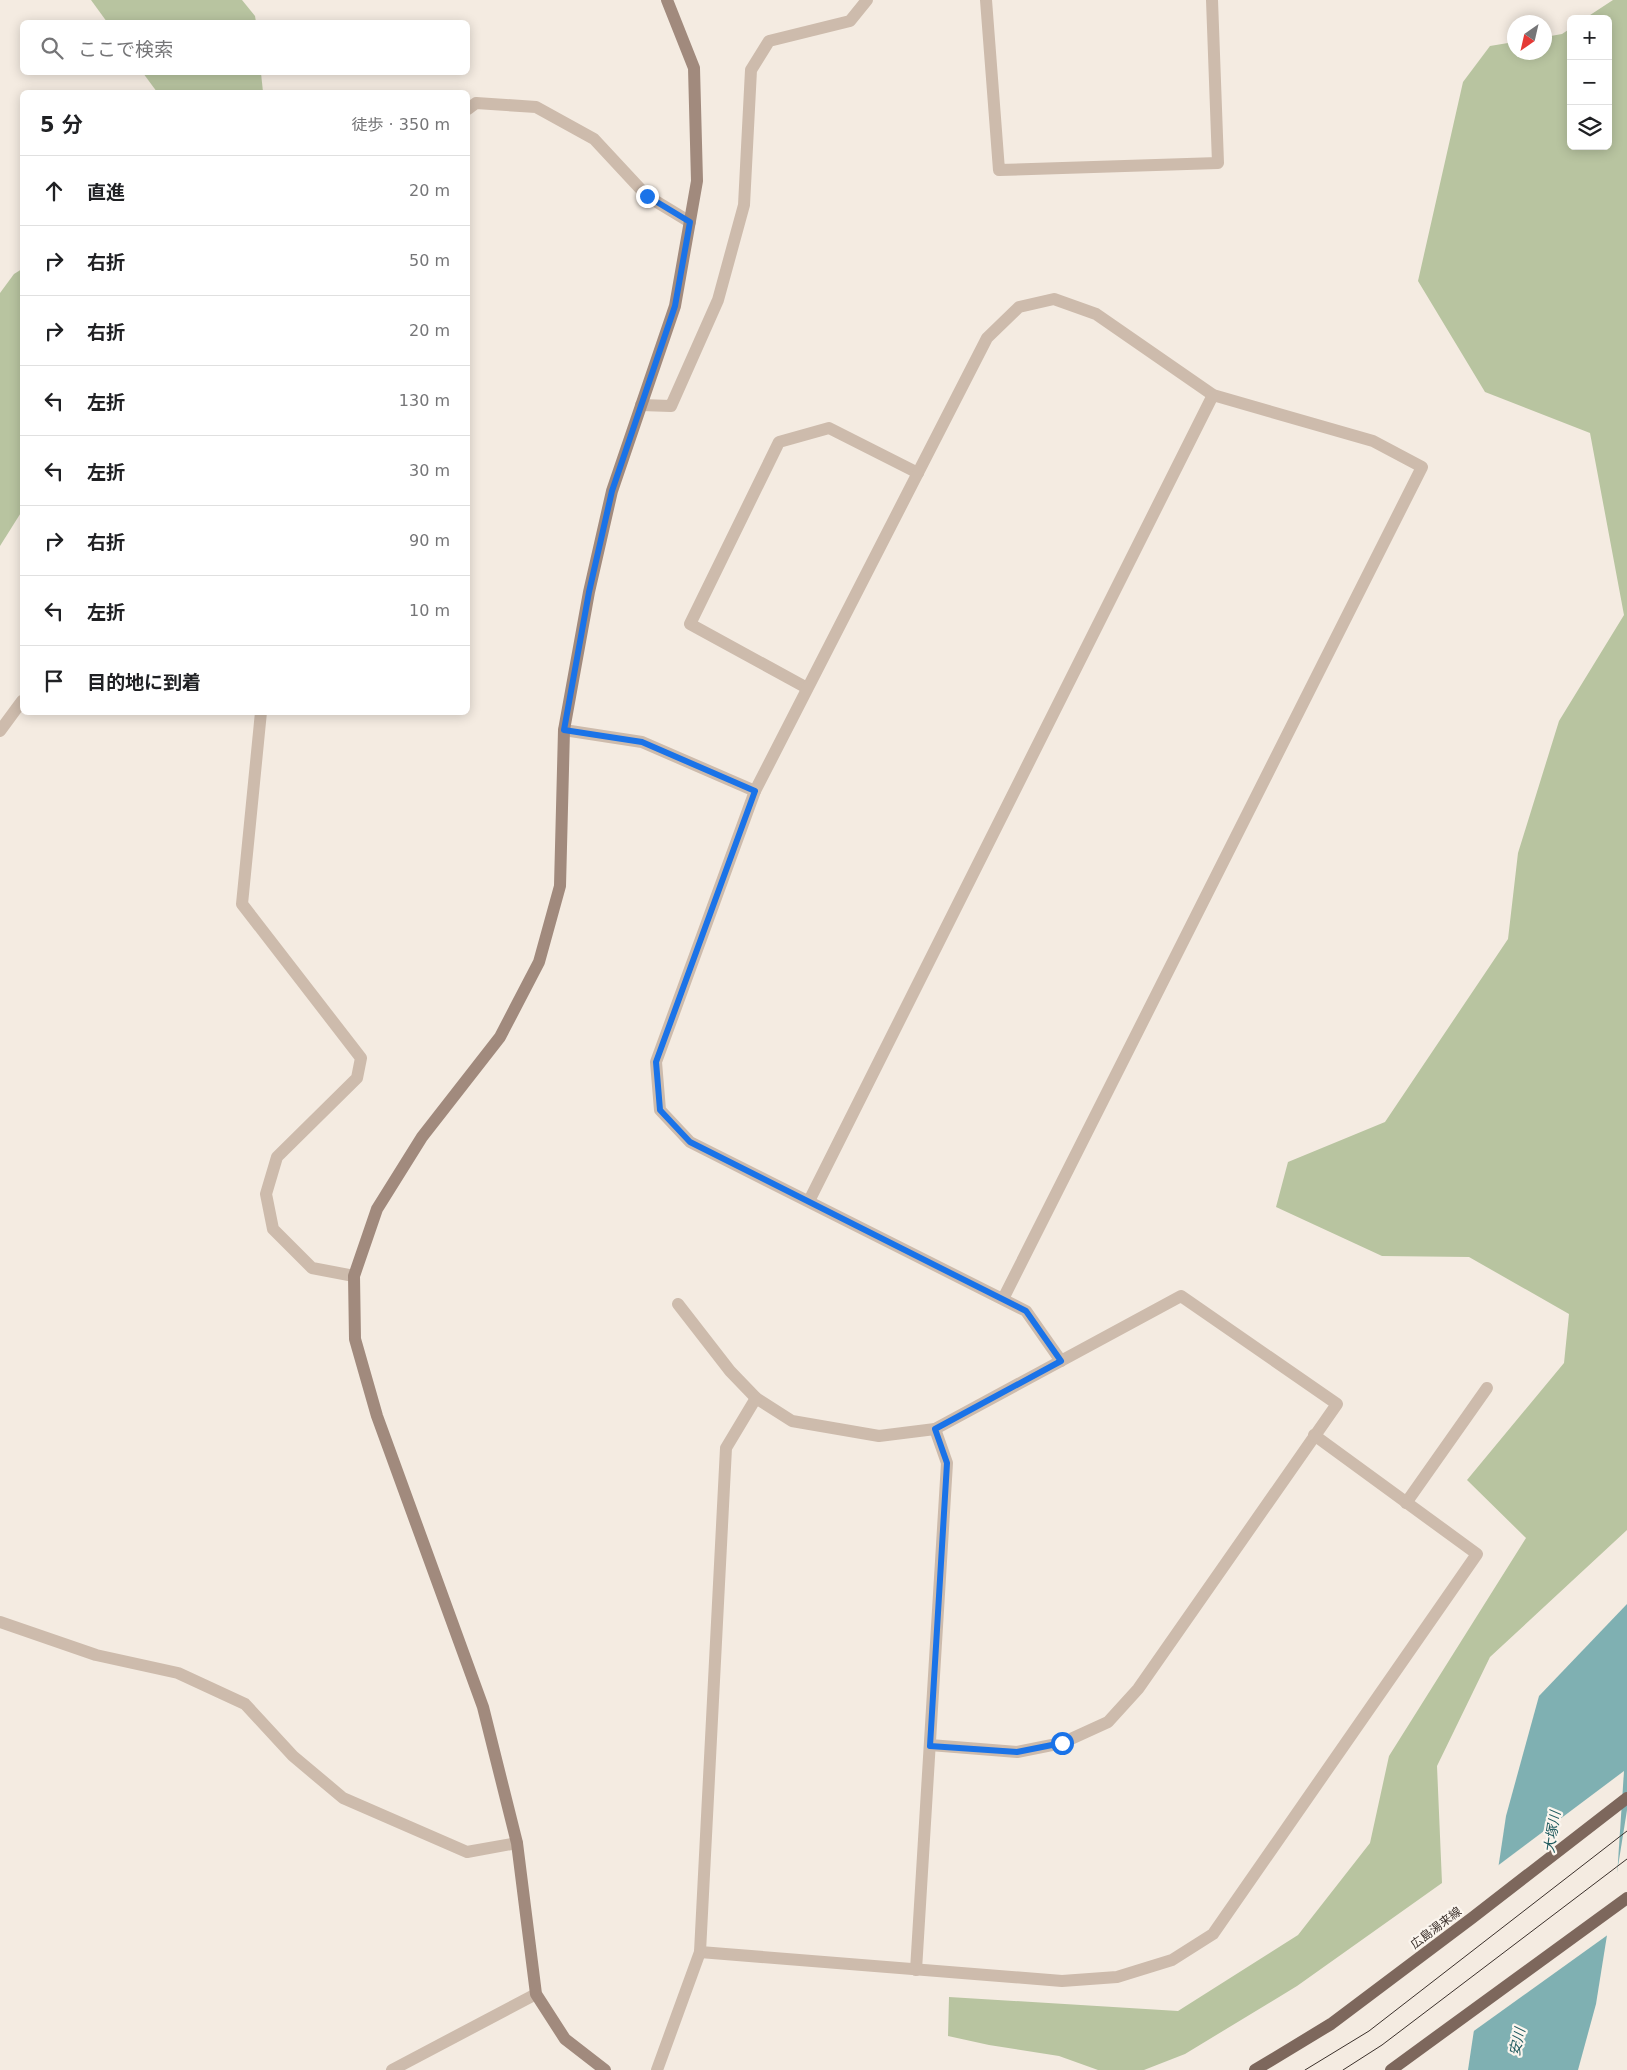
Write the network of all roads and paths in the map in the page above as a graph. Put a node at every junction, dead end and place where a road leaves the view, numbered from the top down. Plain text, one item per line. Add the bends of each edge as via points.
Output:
1 (667, 0) edge
2 (867, 0) edge
3 (986, 0) edge
4 (1212, 0) edge
5 (470, 108) edge
6 (690, 222) junction
7 (1213, 395) junction
8 (641, 405) junction
9 (918, 473) junction
10 (807, 688) junction
11 (20, 704) edge
12 (261, 715) edge
13 (564, 730) junction
14 (0, 731) edge
15 (755, 791) junction
16 (808, 1201) junction
17 (354, 1276) junction
18 (1002, 1299) junction
19 (678, 1304) dead end
20 (1061, 1361) junction
21 (1487, 1388) dead end
22 (756, 1398) junction
23 (935, 1429) junction
24 (1314, 1435) junction
25 (1406, 1503) junction
26 (0, 1622) edge
27 (930, 1746) junction
28 (1627, 1798) edge
29 (518, 1843) junction
30 (1627, 1898) edge
31 (700, 1952) junction
32 (916, 1970) junction
33 (536, 1994) junction
34 (392, 2070) edge
35 (605, 2070) edge
36 (657, 2070) edge
37 (1255, 2070) edge
38 (1391, 2070) edge

1 - 6 street via 694,68 697,181
2 - 8 street via 850,21 769,41 751,70 744,205 718,300 671,406
3 - 4 street via 999,170 1218,163
5 - 6 street via 476,103 536,107 594,138 647,196
6 - 8 street via 675,306
7 - 9 street via 1096,314 1054,299 1019,307 987,338
7 - 16 street
7 - 18 street via 1373,441 1422,467
8 - 13 street via 612,491 589,592
9 - 10 street
9 - 10 street via 829,428 779,442 690,624
10 - 15 street
11 - 14 street
12 - 17 street via 242,904 361,1058 357,1078 277,1157 266,1194 273,1229 312,1268
13 - 15 street via 642,742
13 - 17 street via 560,886 539,962 500,1038 422,1137 377,1209
15 - 16 street via 656,1062 660,1110 690,1142
16 - 18 street
17 - 29 street via 355,1339 377,1416 484,1707
18 - 20 street via 1026,1311
19 - 22 street via 730,1371
20 - 23 street
20 - 24 street via 1181,1296 1337,1404
21 - 25 street
22 - 23 street via 792,1421 879,1436
22 - 31 street via 726,1448
23 - 27 street via 947,1463
24 - 25 street
24 - 27 street via 1138,1689 1108,1722 1062,1743 1017,1752
25 - 32 street via 1477,1554 1212,1934 1172,1960 1117,1977 1062,1982
26 - 29 street via 96,1655 178,1673 246,1704 294,1756 344,1798 467,1852
27 - 32 street
28 - 37 main road, 広島湯来線 via 1331,2024
29 - 33 street
30 - 38 main road
31 - 32 street
31 - 36 street
33 - 34 street
33 - 35 street via 565,2038

